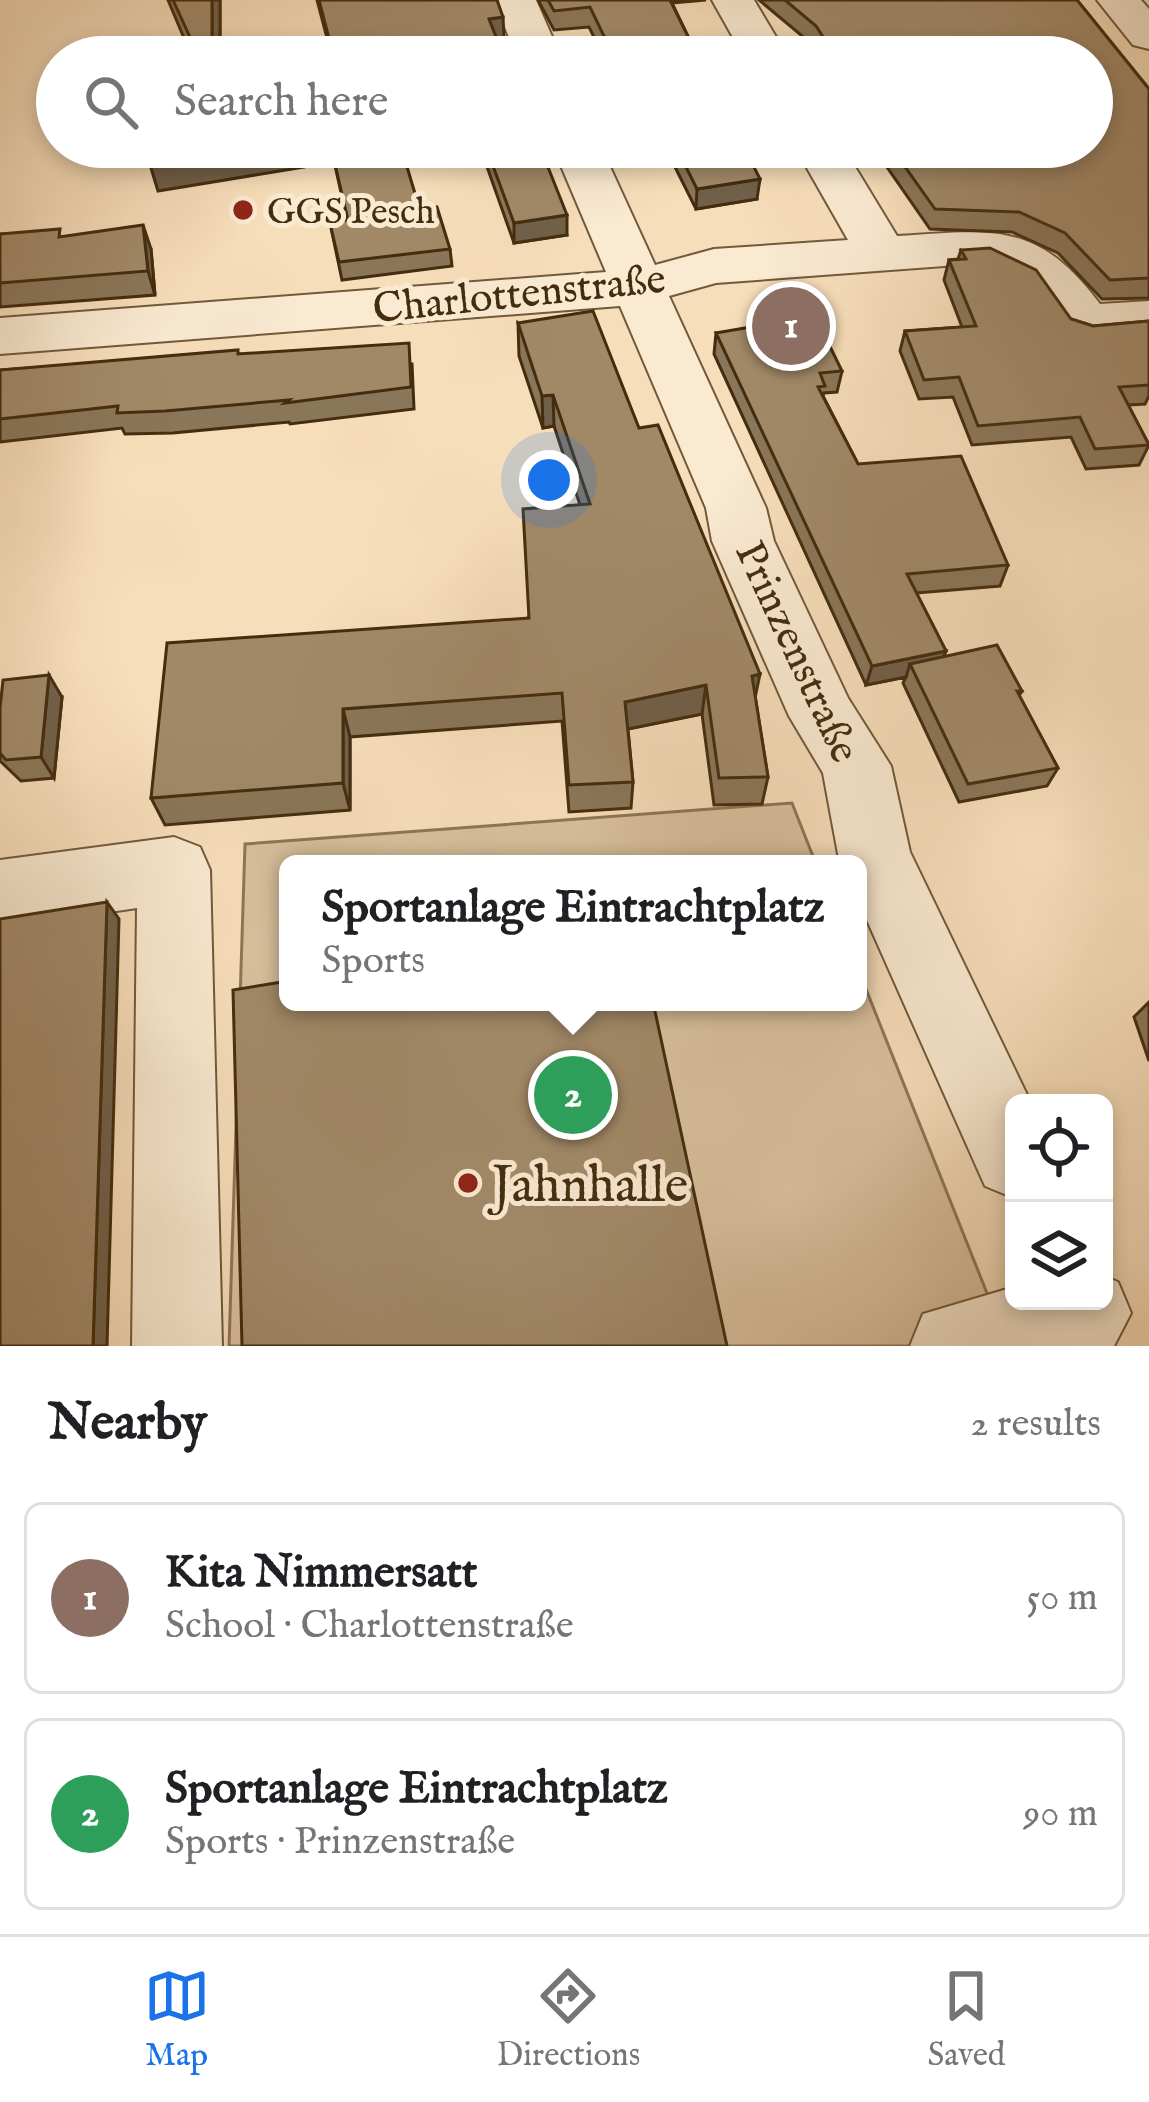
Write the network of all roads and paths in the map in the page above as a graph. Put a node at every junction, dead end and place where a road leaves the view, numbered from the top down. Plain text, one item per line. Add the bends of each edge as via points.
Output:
1 (515, 0) edge
2 (733, 0) edge
3 (1118, 0) edge
4 (530, 36) edge
5 (754, 36) edge
6 (1149, 36) edge
7 (586, 168) edge
8 (831, 168) edge
9 (881, 253) junction
10 (640, 287) junction
11 (1149, 319) edge
12 (0, 336) edge
13 (848, 855) edge
14 (867, 893) edge
15 (0, 894) edge
16 (1005, 1141) edge
17 (1090, 1320) edge
18 (177, 1346) edge
19 (956, 1346) edge

1 - 4 street
2 - 5 street
3 - 6 street
7 - 10 street, Prinzenstraße
8 - 9 street
9 - 10 street, Charlottenstraße via 714,266
9 - 11 street, Charlottenstraße via 993,246 1050,274 1086,323
10 - 12 street, Charlottenstraße
10 - 13 street, Prinzenstraße via 743,541 823,716 856,766
14 - 16 street, Prinzenstraße
15 - 18 street via 173,870
17 - 19 street

